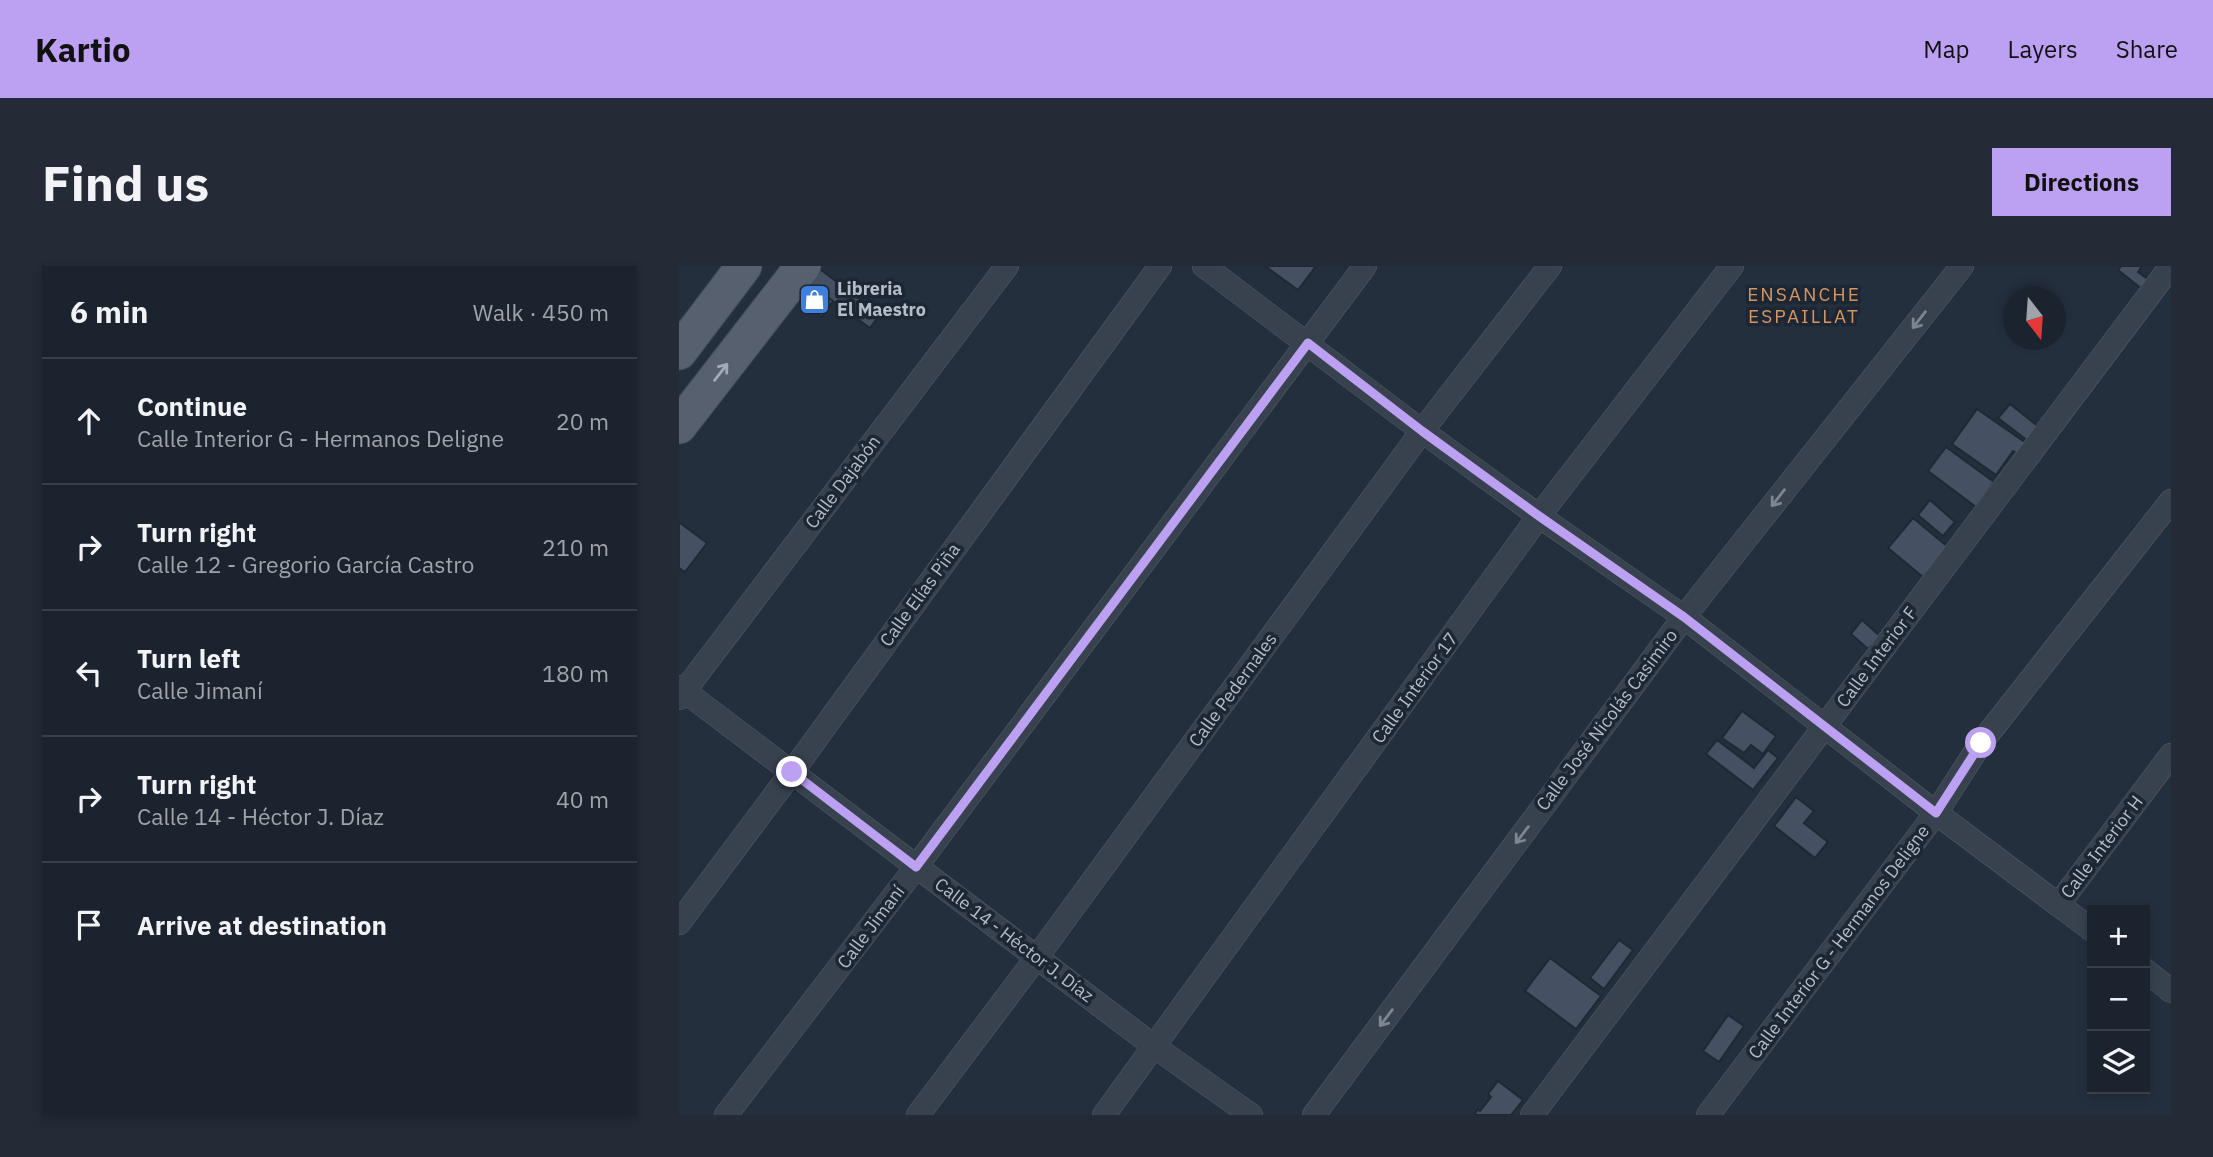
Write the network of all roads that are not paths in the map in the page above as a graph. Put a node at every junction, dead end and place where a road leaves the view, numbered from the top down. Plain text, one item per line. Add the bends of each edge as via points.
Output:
1 (744, 266) edge
2 (803, 266) edge
3 (1007, 266) edge
4 (1160, 266) edge
5 (1204, 266) edge
6 (1365, 266) edge
7 (1551, 266) edge
8 (1731, 266) edge
9 (1962, 266) edge
10 (2171, 266) edge
11 (1308, 343) junction
12 (679, 352) edge
13 (679, 426) edge
14 (1422, 431) junction
15 (2171, 501) edge
16 (1539, 516) junction
17 (1684, 617) junction
18 (681, 692) edge
19 (1824, 726) junction
20 (2171, 755) edge
21 (792, 772) junction
22 (1936, 813) junction
23 (916, 867) junction
24 (2058, 905) junction
25 (679, 923) edge
26 (2087, 926) edge
27 (1037, 957) junction
28 (2150, 973) edge
29 (2169, 986) edge
30 (1155, 1047) junction
31 (726, 1115) edge
32 (918, 1115) edge
33 (1104, 1115) edge
34 (1251, 1115) edge
35 (1314, 1115) edge
36 (1532, 1115) edge
37 (1708, 1115) edge

1 - 12 main road
13 -> 2 main road
3 - 18 street, Calle Dajabón
4 - 21 street, Calle Elías Piña
5 - 11 street
6 - 11 street, Calle Jimaní
7 - 14 street, Calle Pedernales
8 - 16 street, Calle Interior 17
9 -> 17 street, Calle José Nicolás Casimiro
10 - 19 street, Calle Interior F
11 - 14 street
11 - 23 street, Calle Jimaní
14 - 16 street
14 - 27 street, Calle Pedernales
15 - 22 street, Calle Interior G - Hermanos Deligne via 1981,743
16 - 17 street
16 - 30 street, Calle Interior 17
17 - 19 street
17 -> 35 street, Calle José Nicolás Casimiro
18 - 21 street, Calle 14 - Héctor J. Díaz
19 - 22 street
19 - 36 street, Calle Interior F
20 - 24 street, Calle Interior H
21 - 23 street, Calle 14 - Héctor J. Díaz
21 - 25 street, Calle Elías Piña
22 - 24 street
22 - 37 street, Calle Interior G - Hermanos Deligne
23 - 27 street, Calle 14 - Héctor J. Díaz
23 - 31 street, Calle Jimaní
24 - 26 street
27 - 30 street, Calle 14 - Héctor J. Díaz
27 - 32 street, Calle Pedernales
28 - 29 street
30 - 33 street, Calle Interior 17
30 - 34 street, Calle 14 - Héctor J. Díaz

